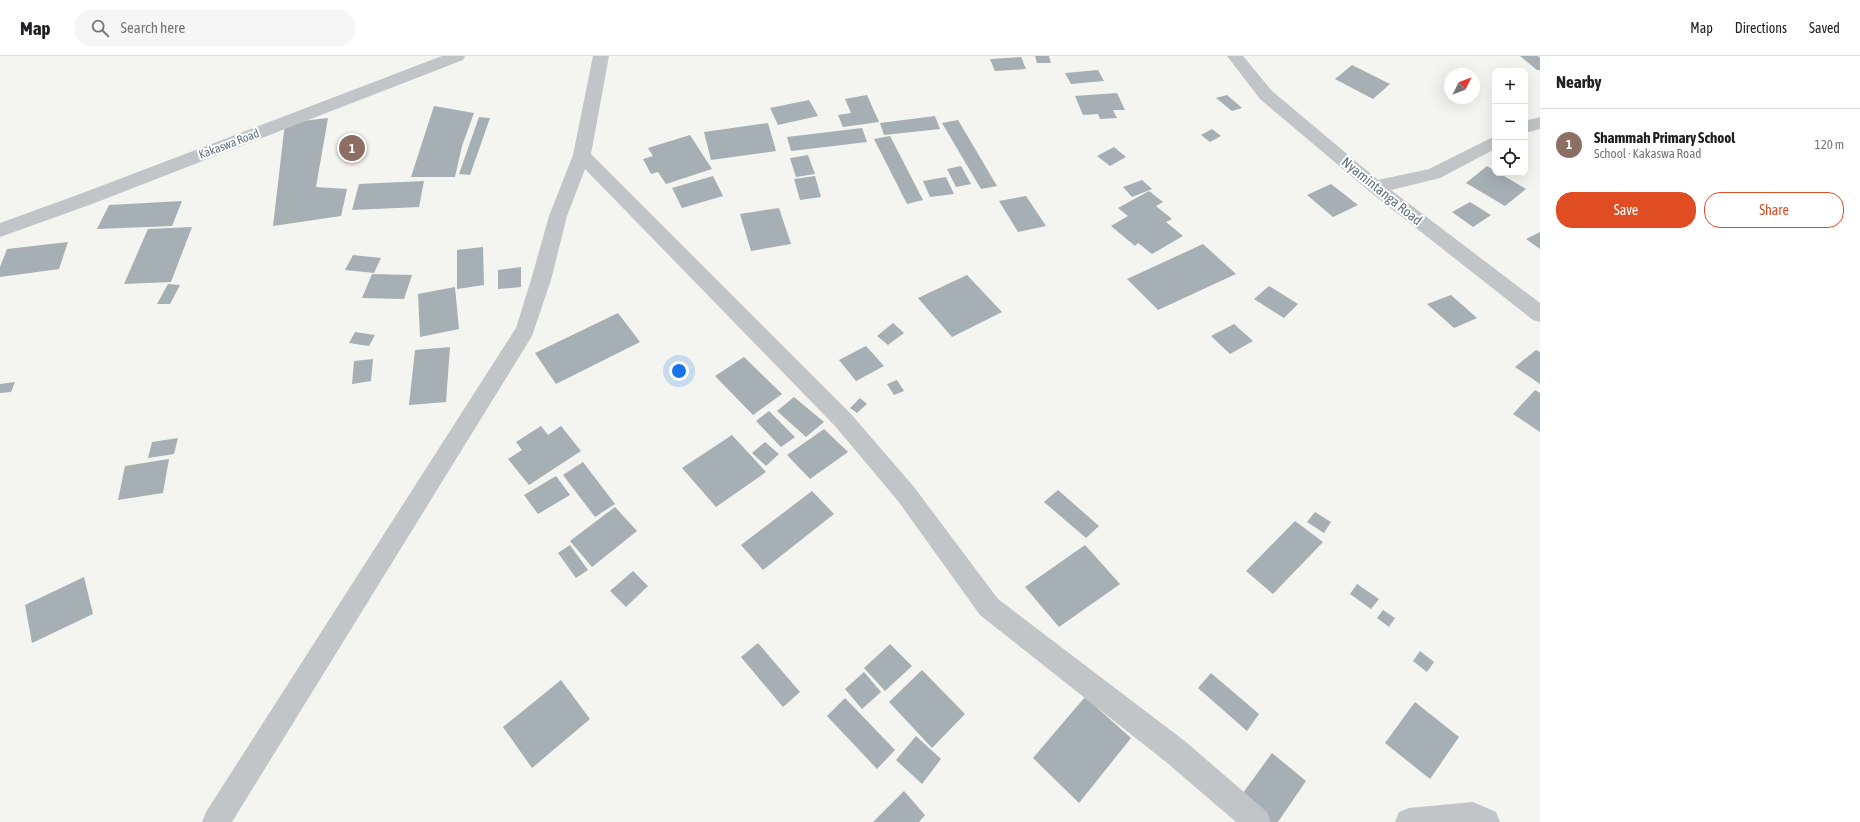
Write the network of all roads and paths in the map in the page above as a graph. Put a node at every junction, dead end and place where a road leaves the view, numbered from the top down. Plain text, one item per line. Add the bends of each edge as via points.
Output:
1 (456, 56) edge
2 (601, 56) edge
3 (1235, 56) edge
4 (1540, 123) edge
5 (1528, 126) edge
6 (1492, 144) edge
7 (582, 155) junction
8 (1375, 187) junction
9 (0, 230) edge
10 (1540, 314) edge
11 (216, 822) edge
12 (1258, 822) edge
13 (1409, 822) edge
14 (1486, 822) edge

1 - 9 street, Kakaswa Road
2 - 7 street
3 - 8 street, Nyamintanga Road via 1266,95
4 - 5 street
6 - 8 street via 1434,174
7 - 11 street via 558,216 525,330
7 - 12 street via 843,420 906,494 989,607 1176,752
8 - 10 street, Nyamintanga Road
13 - 14 street via 1473,816

